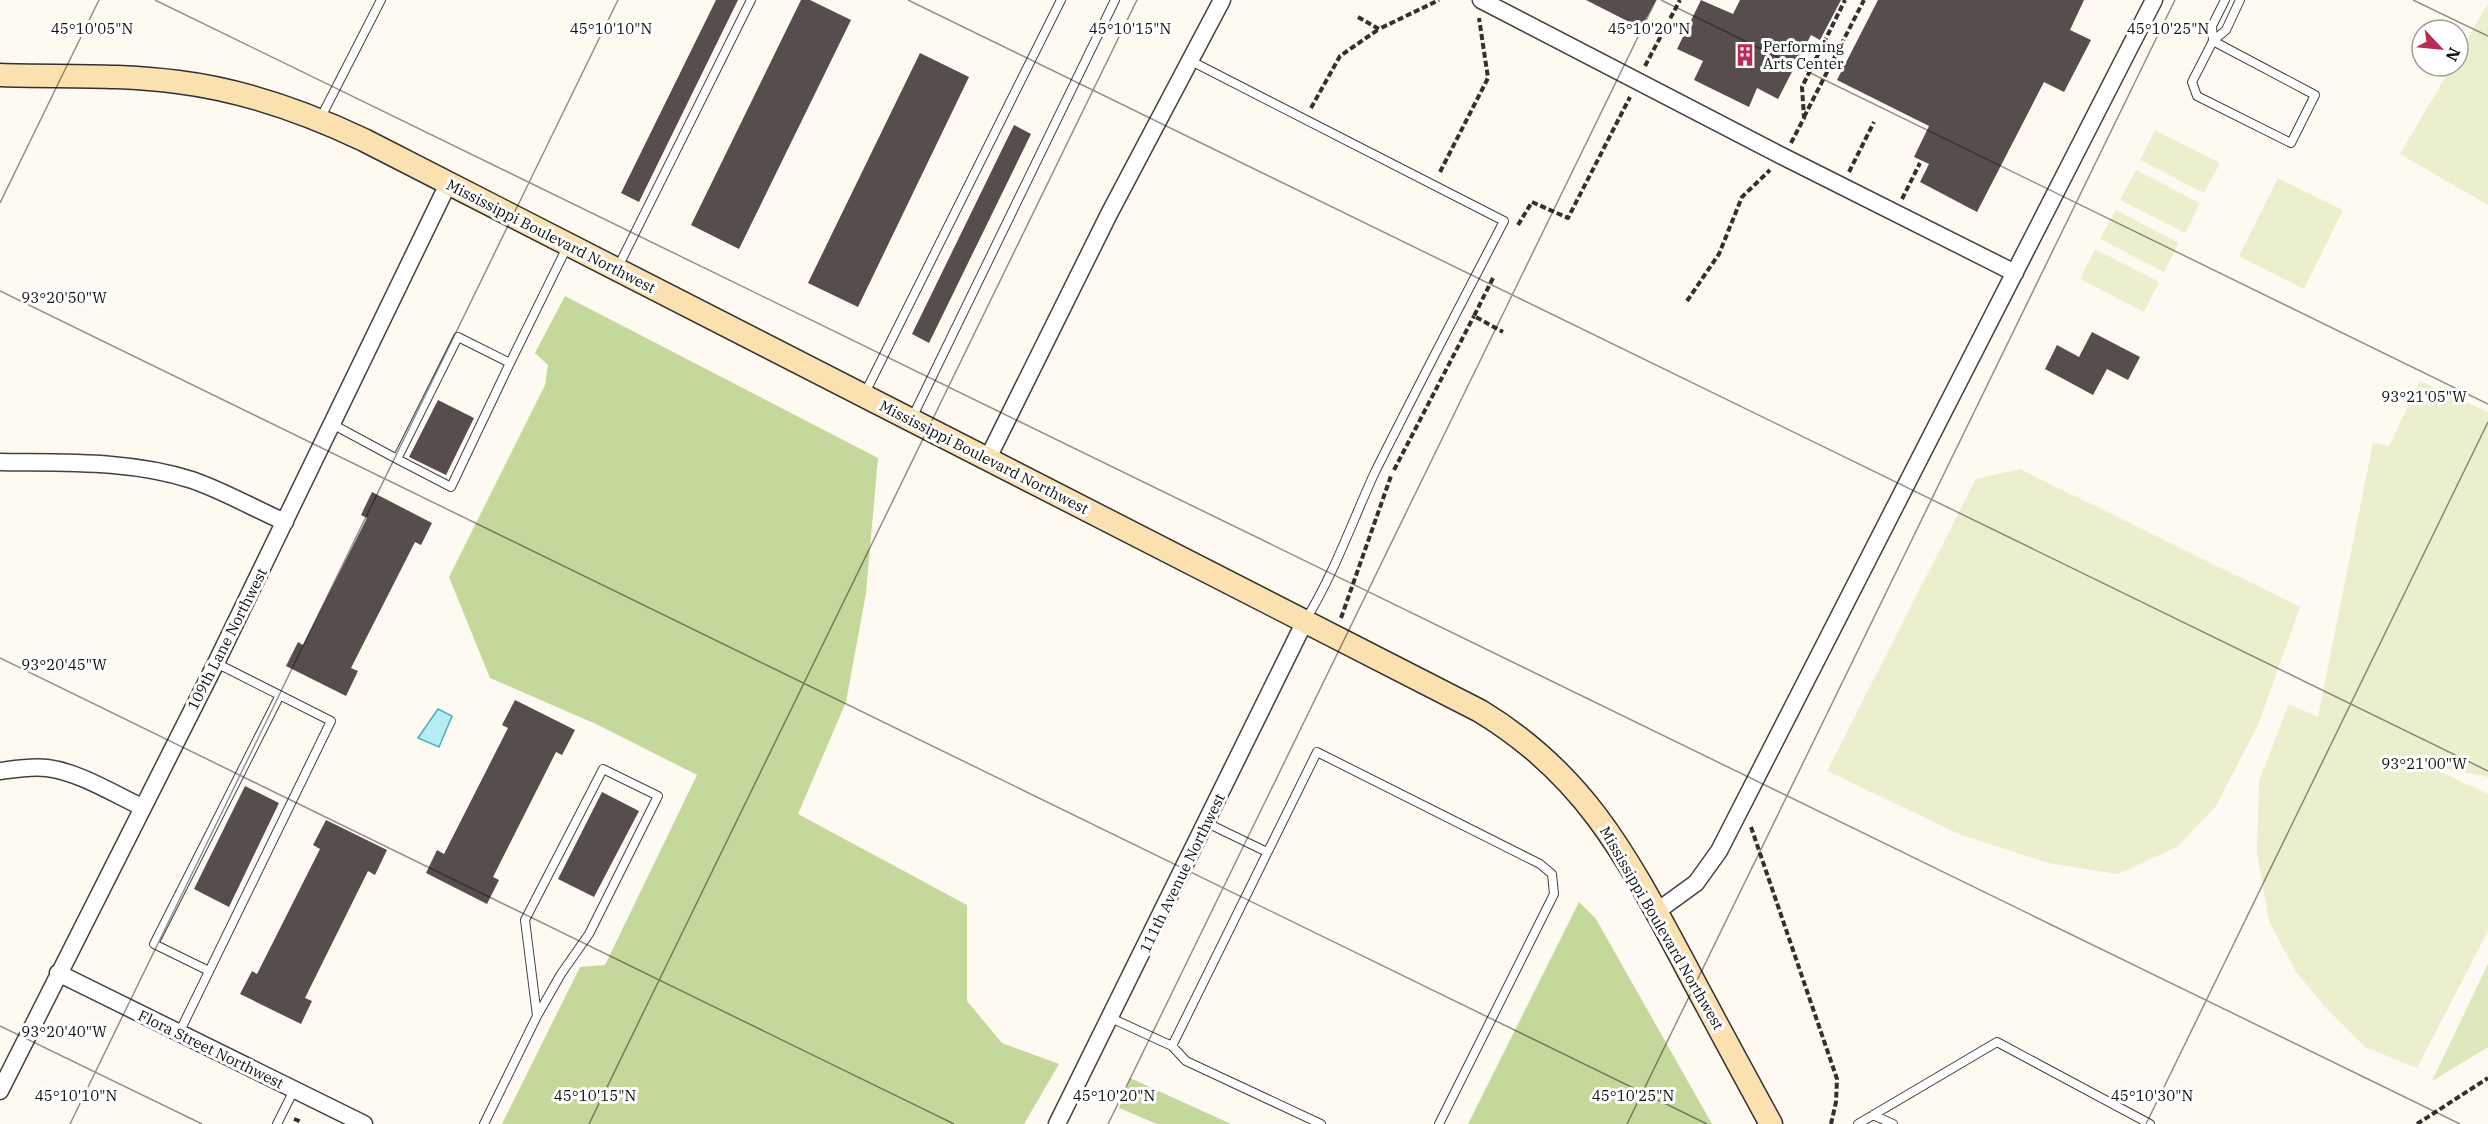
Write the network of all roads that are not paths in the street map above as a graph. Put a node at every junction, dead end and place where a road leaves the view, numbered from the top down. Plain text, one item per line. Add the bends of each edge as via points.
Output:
1 (381, 0) edge
2 (751, 0) edge
3 (1061, 0) edge
4 (1115, 0) edge
5 (1222, 0) edge
6 (2154, 0) edge
7 (2225, 0) edge
8 (2240, 0) edge
9 (1477, 5) edge
10 (2213, 41) junction
11 (1191, 61) junction
12 (0, 75) edge
13 (320, 120) junction
14 (448, 184) junction
15 (568, 245) junction
16 (617, 270) junction
17 (2015, 273) junction
18 (510, 363) junction
19 (863, 396) junction
20 (912, 420) junction
21 (332, 424) junction
22 (988, 458) junction
23 (397, 459) junction
24 (0, 462) edge
25 (285, 522) junction
26 (1305, 621) junction
27 (216, 663) junction
28 (280, 695) junction
29 (0, 771) edge
30 (142, 807) junction
31 (1207, 823) junction
32 (1267, 852) junction
33 (1656, 912) junction
34 (209, 971) junction
35 (58, 973) junction
36 (537, 1016) junction
37 (1111, 1018) junction
38 (179, 1033) junction
39 (1172, 1046) junction
40 (294, 1090) junction
41 (0, 1091) edge
42 (1873, 1115) junction
43 (277, 1124) edge
44 (364, 1124) edge
45 (484, 1124) edge
46 (1057, 1124) edge
47 (1321, 1124) edge
48 (1439, 1124) edge
49 (1771, 1124) edge
50 (1858, 1124) edge
51 (1893, 1124) edge
52 (2150, 1124) edge

1 - 13 lane
2 - 16 lane
3 - 19 lane
4 - 20 lane
5 - 11 street
6 - 17 street
7 - 10 lane via 2212,26
8 - 10 lane via 2226,30
9 - 17 street via 1641,74
10 - 10 lane via 2192,82 2198,96 2291,143 2315,95
11 - 22 street via 1109,214
11 - 26 lane via 1504,220 1390,443 1322,594
12 - 13 street, Mississippi Boulevard Northwest via 178,82 247,96
13 - 14 street, Mississippi Boulevard Northwest
14 - 15 street, Mississippi Boulevard Northwest
14 - 21 street, 109th Lane Northwest
15 - 16 street, Mississippi Boulevard Northwest
15 - 18 lane
16 - 19 street, Mississippi Boulevard Northwest
17 - 33 street via 1719,850 1696,883
18 - 23 lane via 458,337
18 - 23 lane via 452,487
19 - 20 street, Mississippi Boulevard Northwest
20 - 22 street, Mississippi Boulevard Northwest
21 - 23 lane
21 - 25 street, 109th Lane Northwest
22 - 26 street, Mississippi Boulevard Northwest
24 - 25 street via 88,463 166,473 194,481
25 - 27 street, 109th Lane Northwest
26 - 31 street, 111th Avenue Northwest
26 - 33 street, Mississippi Boulevard Northwest via 1480,711 1540,754 1594,811
27 - 28 lane
27 - 30 street, 109th Lane Northwest
28 - 34 lane via 331,722
28 - 34 lane via 154,944
29 - 30 street via 48,768
30 - 35 street, 109th Lane Northwest
31 - 32 lane
31 - 37 street, 111th Avenue Northwest
32 - 39 lane
32 - 48 lane via 1317,752 1540,864 1552,874 1554,894
33 - 49 street, Mississippi Boulevard Northwest
34 - 38 lane
35 - 38 street, Flora Street Northwest
35 - 41 street, 109th Lane Northwest
36 - 36 lane via 589,934 658,796 603,769 525,920
36 - 45 lane
37 - 39 lane
37 - 46 street, 111th Avenue Northwest
38 - 40 street, Flora Street Northwest
39 - 47 lane via 1186,1061
40 - 43 lane
40 - 44 street, Flora Street Northwest
42 - 50 lane
42 - 51 lane
42 - 52 lane via 1998,1042

